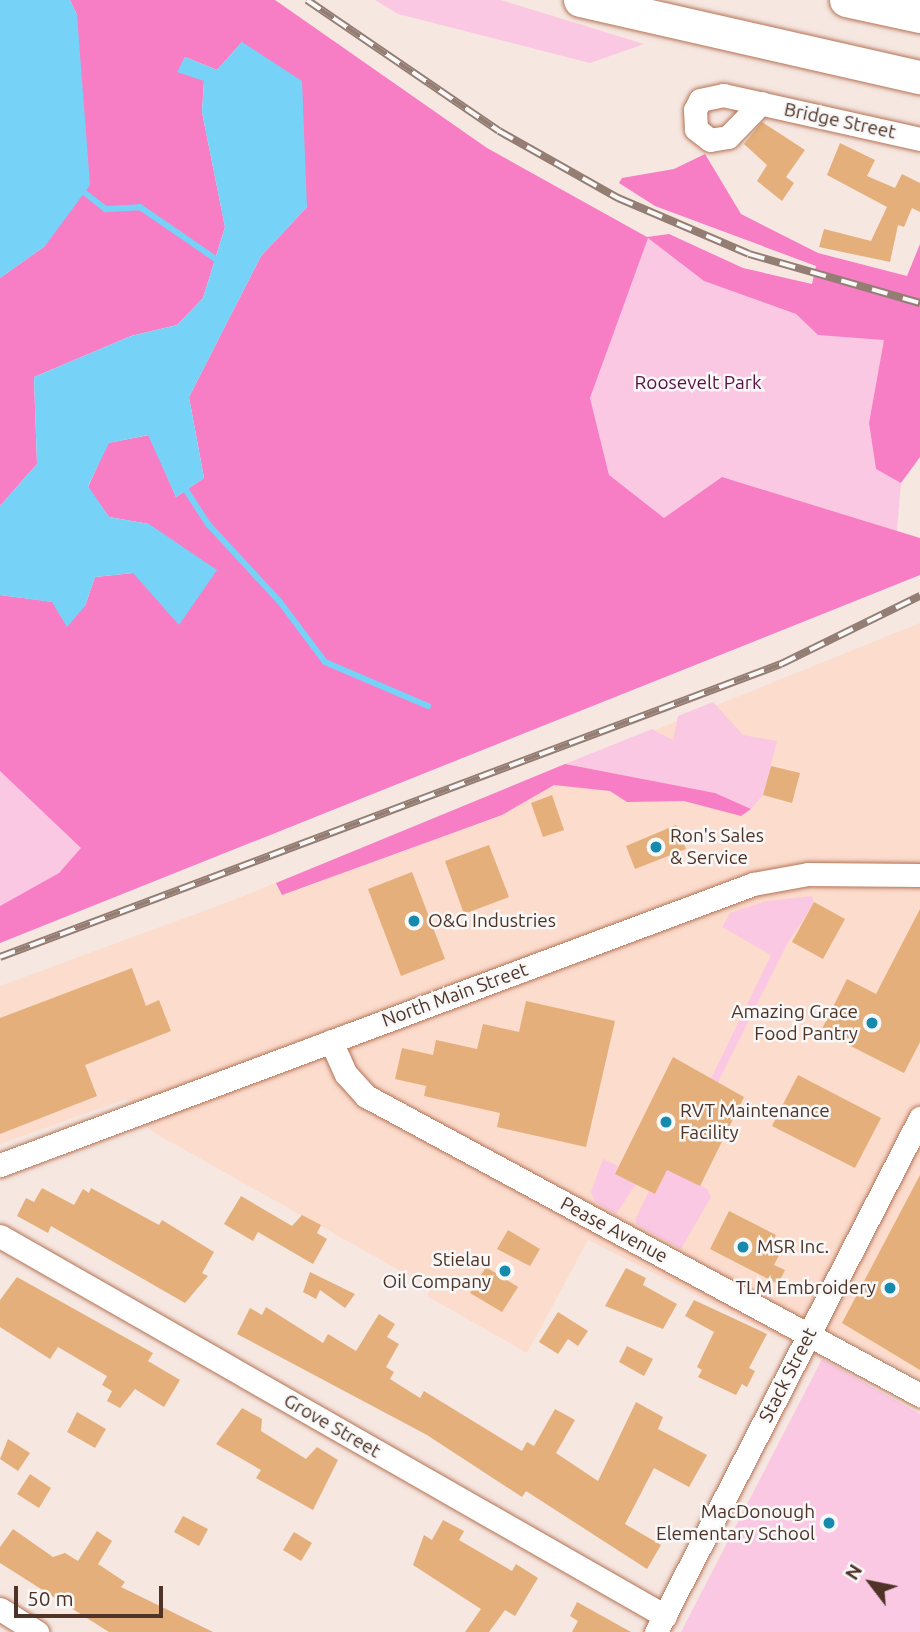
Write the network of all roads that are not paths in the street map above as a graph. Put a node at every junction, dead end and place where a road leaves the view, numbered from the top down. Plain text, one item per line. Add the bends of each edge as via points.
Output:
1 (580, 0) edge
2 (846, 0) edge
3 (920, 16) edge
4 (920, 77) edge
5 (761, 103) dead end
6 (920, 139) edge
7 (920, 875) edge
8 (331, 1041) junction
9 (920, 1118) edge
10 (0, 1165) edge
11 (0, 1236) edge
12 (809, 1334) junction
13 (920, 1395) edge
14 (1, 1612) edge
15 (661, 1624) edge
16 (37, 1632) edge

1 - 4 highway
2 - 3 highway
5 - 6 street, Bridge Street
7 - 8 street, North Main Street via 808,874 753,884
8 - 10 street, North Main Street
8 - 12 street, Pease Avenue via 346,1074 366,1096
9 - 12 street, Stack Street
11 - 15 street, Grove Street
12 - 13 street, Pease Avenue
12 - 15 street, Stack Street
14 - 16 street

